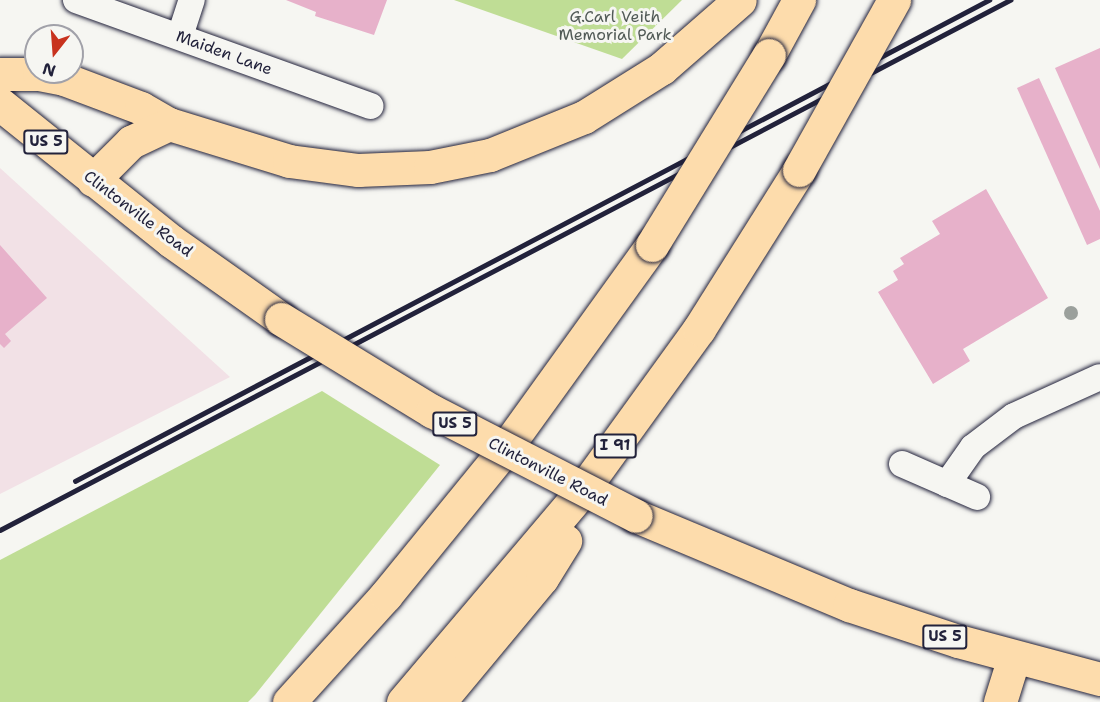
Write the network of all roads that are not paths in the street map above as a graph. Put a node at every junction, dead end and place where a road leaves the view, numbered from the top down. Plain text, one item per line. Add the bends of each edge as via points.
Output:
1 (76, 0) edge
2 (192, 0) edge
3 (740, 0) edge
4 (799, 0) edge
5 (894, 0) edge
6 (180, 36) junction
7 (0, 74) edge
8 (0, 104) edge
9 (371, 106) dead end
10 (169, 124) junction
11 (93, 180) junction
12 (1100, 377) edge
13 (902, 464) dead end
14 (947, 484) junction
15 (580, 492) junction
16 (977, 497) dead end
17 (1014, 657) junction
18 (1100, 679) edge
19 (289, 702) edge
20 (403, 702) edge
21 (439, 702) edge
22 (1000, 702) edge

1 - 6 street, Maiden Lane via 143,27
2 - 6 street
3 - 10 main road via 680,54 604,106 536,139 472,160 406,170 335,168 271,156
4 - 19 main road, bridge via 652,245 563,373 444,526
5 - 15 main road, I 91, bridge via 800,170 699,329
6 - 9 street, Maiden Lane
7 - 10 main road via 39,74 64,79 141,108
8 - 11 main road, Clintonville Road / US 5
10 - 11 main road via 131,142
11 - 17 main road, Clintonville Road / US 5, bridge via 281,319 442,416 636,516 830,598
12 - 14 street via 1014,416 973,447
13 - 14 street
14 - 16 street
15 - 20 main road, I 91
15 - 21 main road via 566,539 548,569
17 - 18 main road, Clintonville Road / US 5
17 - 22 main road

